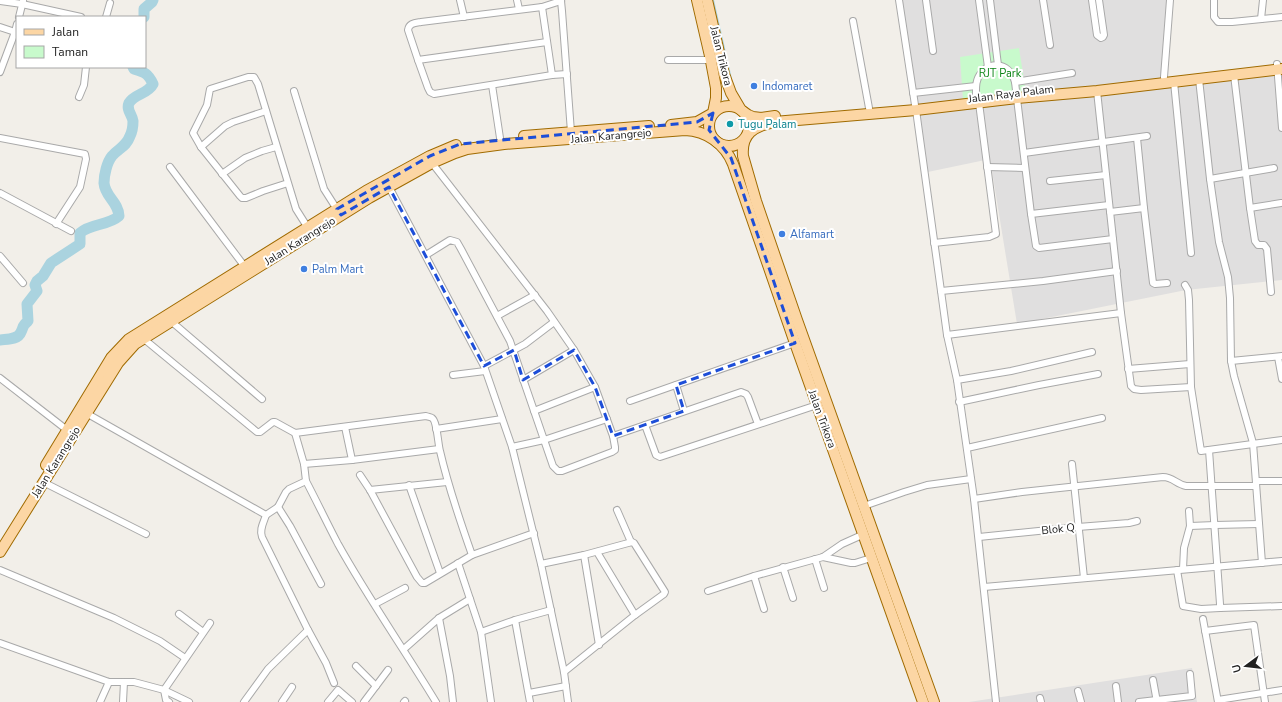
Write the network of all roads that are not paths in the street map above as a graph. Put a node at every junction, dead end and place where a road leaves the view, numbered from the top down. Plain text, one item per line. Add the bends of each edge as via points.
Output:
1 (460, 0) edge
2 (517, 0) edge
3 (560, 0) edge
4 (697, 0) edge
5 (707, 0) edge
6 (899, 0) edge
7 (926, 0) edge
8 (979, 0) edge
9 (990, 0) edge
10 (1043, 0) edge
11 (1092, 0) edge
12 (1098, 0) edge
13 (1170, 0) edge
14 (1214, 0) edge
15 (1264, 0) edge
16 (0, 1) edge
17 (23, 2) edge
18 (110, 3) dead end
19 (542, 7) junction
20 (519, 9) junction
21 (19, 16) edge
22 (77, 16) edge
23 (106, 16) edge
24 (464, 17) junction
25 (1282, 17) edge
26 (1261, 19) junction
27 (853, 22) dead end
28 (0, 27) edge
29 (16, 28) edge
30 (547, 42) junction
31 (1050, 45) dead end
32 (933, 51) dead end
33 (418, 60) junction
34 (668, 60) dead end
35 (711, 60) junction
36 (998, 66) junction
37 (1280, 66) edge
38 (988, 67) junction
39 (86, 68) edge
40 (0, 72) edge
41 (1072, 73) dead end
42 (567, 74) junction
43 (552, 75) junction
44 (1234, 75) junction
45 (1164, 77) junction
46 (1199, 79) junction
47 (1015, 82) junction
48 (1174, 82) junction
49 (492, 85) junction
50 (976, 86) junction
51 (294, 91) dead end
52 (1097, 91) junction
53 (913, 94) junction
54 (1017, 95) junction
55 (79, 97) dead end
56 (978, 101) junction
57 (915, 107) junction
58 (868, 108) junction
59 (741, 110) junction
60 (266, 111) junction
61 (713, 113) junction
62 (1282, 128) edge
63 (571, 132) junction
64 (746, 136) junction
65 (1146, 136) dead end
66 (0, 138) edge
67 (500, 138) junction
68 (1137, 138) junction
69 (714, 140) junction
70 (1102, 142) junction
71 (201, 147) junction
72 (276, 147) junction
73 (1024, 152) junction
74 (432, 163) junction
75 (170, 167) dead end
76 (987, 167) junction
77 (1025, 168) junction
78 (1274, 168) dead end
79 (222, 174) junction
80 (1246, 174) junction
81 (1106, 175) junction
82 (1210, 179) junction
83 (1050, 181) dead end
84 (288, 183) junction
85 (389, 186) junction
86 (2, 194) edge
87 (0, 201) edge
88 (1281, 203) dead end
89 (1110, 208) junction
90 (1144, 208) junction
91 (1250, 208) junction
92 (339, 212) junction
93 (1031, 214) junction
94 (56, 224) junction
95 (308, 228) junction
96 (70, 231) dead end
97 (1113, 239) junction
98 (934, 243) junction
99 (1191, 253) dead end
100 (426, 255) junction
101 (0, 256) edge
102 (245, 267) junction
103 (1117, 271) junction
104 (23, 283) dead end
105 (1167, 283) dead end
106 (1185, 285) dead end
107 (941, 291) junction
108 (1271, 292) dead end
109 (535, 295) junction
110 (206, 296) junction
111 (1121, 313) junction
112 (497, 316) junction
113 (172, 322) junction
114 (554, 322) junction
115 (947, 335) junction
116 (144, 339) junction
117 (794, 343) junction
118 (514, 350) junction
119 (574, 350) junction
120 (1092, 352) dead end
121 (1280, 356) edge
122 (1231, 361) junction
123 (1190, 364) junction
124 (484, 369) junction
125 (1128, 369) junction
126 (1098, 374) dead end
127 (453, 375) dead end
128 (0, 378) edge
129 (1282, 379) edge
130 (523, 380) junction
131 (957, 380) junction
132 (676, 385) junction
133 (595, 387) junction
134 (1191, 387) junction
135 (262, 399) dead end
136 (630, 401) dead end
137 (959, 402) junction
138 (817, 405) junction
139 (534, 411) junction
140 (684, 411) junction
141 (86, 413) junction
142 (1102, 418) dead end
143 (502, 419) junction
144 (606, 419) junction
145 (758, 424) junction
146 (645, 425) junction
147 (345, 427) junction
148 (436, 429) junction
149 (67, 430) junction
150 (295, 433) junction
151 (613, 436) junction
152 (544, 440) junction
153 (1282, 440) edge
154 (1253, 443) junction
155 (512, 447) junction
156 (967, 448) junction
157 (439, 449) junction
158 (59, 450) junction
159 (1209, 450) junction
160 (352, 460) junction
161 (304, 464) junction
162 (1072, 464) dead end
163 (360, 475) dead end
164 (971, 479) junction
165 (306, 481) junction
166 (1282, 481) edge
167 (44, 482) junction
168 (447, 482) junction
169 (1256, 483) junction
170 (409, 485) junction
171 (1074, 485) junction
172 (1212, 486) junction
173 (370, 490) junction
174 (974, 499) junction
175 (864, 506) junction
176 (278, 507) junction
177 (617, 510) dead end
178 (1189, 512) dead end
179 (266, 515) junction
180 (1137, 521) dead end
181 (1259, 524) junction
182 (1215, 525) junction
183 (1190, 526) junction
184 (1078, 527) junction
185 (534, 533) junction
186 (146, 534) dead end
187 (862, 534) junction
188 (979, 537) junction
189 (0, 540) edge
190 (631, 542) junction
191 (0, 552) edge
192 (597, 552) junction
193 (472, 555) junction
194 (584, 555) junction
195 (823, 557) junction
196 (871, 558) junction
197 (815, 559) junction
198 (1282, 561) edge
199 (1262, 562) junction
200 (458, 563) junction
201 (541, 564) junction
202 (885, 566) junction
203 (1218, 566) junction
204 (784, 567) junction
205 (0, 570) edge
206 (1180, 570) junction
207 (876, 571) junction
208 (440, 573) junction
209 (754, 576) junction
210 (1084, 578) junction
211 (321, 584) dead end
212 (984, 586) junction
213 (405, 588) dead end
214 (824, 588) dead end
215 (708, 590) dead end
216 (888, 590) junction
217 (793, 598) dead end
218 (470, 599) junction
219 (374, 604) junction
220 (1282, 606) edge
221 (1220, 608) junction
222 (764, 609) dead end
223 (551, 610) junction
224 (179, 614) dead end
225 (635, 615) junction
226 (439, 618) junction
227 (1203, 619) dead end
228 (515, 620) junction
229 (210, 623) dead end
230 (308, 630) junction
231 (1205, 631) junction
232 (203, 632) junction
233 (481, 632) junction
234 (0, 643) edge
235 (599, 645) junction
236 (404, 649) junction
237 (185, 658) junction
238 (356, 666) dead end
239 (388, 670) dead end
240 (564, 672) junction
241 (1190, 674) dead end
242 (1153, 680) dead end
243 (109, 682) junction
244 (124, 682) junction
245 (334, 683) dead end
246 (376, 686) junction
247 (566, 686) junction
248 (1116, 686) dead end
249 (292, 687) dead end
250 (164, 690) junction
251 (1282, 690) edge
252 (1078, 691) dead end
253 (1264, 692) junction
254 (529, 693) junction
255 (1193, 699) edge
256 (1156, 701) edge
257 (1218, 701) edge
258 (100, 702) edge
259 (123, 702) edge
260 (169, 702) edge
261 (189, 702) edge
262 (244, 702) edge
263 (282, 702) edge
264 (328, 702) edge
265 (352, 702) edge
266 (364, 702) edge
267 (436, 702) edge
268 (453, 702) edge
269 (491, 702) edge
270 (530, 702) edge
271 (568, 702) edge
272 (923, 702) edge
273 (934, 702) edge
274 (996, 702) edge
275 (1081, 702) edge
276 (1118, 702) edge
277 (1139, 702) edge
278 (1265, 702) edge

1 - 24 street
2 - 20 street
3 - 19 street
3 - 42 street
4 - 35 main road, Jalan Trikora
5 - 59 main road, Jalan Trikora via 730,93
6 - 53 street
7 - 32 street
8 - 38 street
9 - 36 street
10 - 31 street
11 - 12 street via 1097,35 1101,38 1104,35
13 - 45 street
14 - 26 street via 1214,17 1218,22
15 - 26 street
16 - 17 street
17 - 21 street
17 - 22 street
18 - 23 street
19 - 20 street
19 - 30 street
20 - 24 street
24 - 33 street via 409,25 408,34
25 - 26 street
27 - 58 street
28 - 29 street
29 - 40 street
30 - 33 street
30 - 43 street
33 - 49 street via 430,92 434,94
34 - 35 street
35 - 61 main road, Jalan Trikora via 716,88
36 - 38 street
36 - 47 street via 1009,70
37 - 44 main road, Jalan Raya Palam
37 - 45 main road, Jalan Raya Palam
37 - 62 street
38 - 50 street via 982,72
39 - 55 street via 84,85
41 - 47 street
42 - 43 street
42 - 63 street
43 - 49 street
44 - 46 main road, Jalan Raya Palam
44 - 80 street
45 - 54 main road, Jalan Raya Palam
46 - 48 main road, Jalan Raya Palam
46 - 82 street
47 - 54 street
48 - 52 main road, Jalan Raya Palam
48 - 99 street
49 - 67 street
50 - 53 street
50 - 56 street
51 - 92 street via 324,189
52 - 54 main road, Jalan Raya Palam
52 - 70 street
53 - 57 street
54 - 56 main road, Jalan Raya Palam
54 - 73 street
56 - 57 main road, Jalan Raya Palam
56 - 76 street
57 - 58 main road, Jalan Raya Palam
57 - 64 main road, Jalan Raya Palam via 774,122 756,127
57 - 98 street
58 - 59 main road, Jalan Raya Palam via 761,118 753,117
59 - 61 main road via 723,106
59 - 64 main road via 748,119
60 - 71 street via 225,126
60 - 71 street via 254,77 212,88 209,91 207,105 193,131
60 - 72 street
61 - 63 main road, Jalan Karangrejo via 697,122
61 - 69 main road via 709,130
63 - 67 main road, Jalan Karangrejo
64 - 69 main road via 731,146
64 - 175 main road, Jalan Trikora via 742,149 754,194
65 - 68 street
66 - 94 street via 85,154 80,187
67 - 92 main road, Jalan Karangrejo via 460,144 430,156 366,191
68 - 70 street
68 - 90 street
69 - 74 main road, Jalan Karangrejo via 703,133 685,130 504,144 467,149
69 - 117 main road, Jalan Trikora via 728,152 733,164
70 - 73 street
70 - 81 street
71 - 79 street
72 - 79 street via 245,158
72 - 84 street
73 - 77 street
74 - 85 main road, Jalan Karangrejo
74 - 109 street
75 - 102 street
76 - 77 street
76 - 98 street via 996,234
77 - 93 street
78 - 80 street
79 - 84 street via 244,199
80 - 82 street
80 - 91 street
81 - 83 street
81 - 89 street
82 - 122 street via 1219,242 1228,277
84 - 95 street via 296,209
85 - 92 main road, Jalan Karangrejo
85 - 100 street
86 - 87 street
86 - 94 street
88 - 91 street
89 - 90 street
89 - 93 street
89 - 97 street
90 - 105 street via 1153,283
91 - 108 street via 1256,242 1266,248
92 - 95 main road, Jalan Karangrejo
92 - 110 main road, Jalan Karangrejo
93 - 97 street via 1037,247
94 - 96 street
95 - 102 main road, Jalan Karangrejo
97 - 103 street
98 - 107 street
100 - 112 street via 450,240 457,242
100 - 124 street
101 - 104 street
102 - 110 main road, Jalan Karangrejo
103 - 107 street
103 - 111 street
106 - 123 street via 1189,296
107 - 115 street
109 - 112 street
109 - 114 street
110 - 113 main road, Jalan Karangrejo
110 - 149 main road, Jalan Karangrejo via 129,339 111,358
111 - 115 street
111 - 125 street
112 - 118 street
113 - 116 main road, Jalan Karangrejo
113 - 135 street
114 - 118 street
114 - 119 street
115 - 131 street
116 - 141 main road, Jalan Karangrejo via 135,344 118,363
116 - 150 street via 257,432 275,422
117 - 132 street
117 - 138 main road, Jalan Trikora
118 - 124 street
118 - 130 street
119 - 130 street
119 - 133 street
120 - 131 street via 1011,371
121 - 122 street
121 - 129 street
122 - 154 street
123 - 125 street
123 - 134 street
124 - 127 street
124 - 143 street
125 - 134 street via 1131,386 1134,389
126 - 137 street
128 - 149 street
130 - 139 street
131 - 137 street
132 - 136 street
132 - 140 street
133 - 139 street
133 - 144 street
134 - 159 street via 1201,451
137 - 156 street
138 - 145 street
138 - 187 main road, Jalan Trikora
139 - 152 street
140 - 145 street via 743,392 748,397
140 - 146 street
141 - 158 main road, Jalan Karangrejo
141 - 179 street
142 - 156 street
143 - 148 street
143 - 155 street
144 - 151 street
144 - 152 street
145 - 146 street via 660,457 656,455
146 - 151 street
147 - 148 street via 426,416 433,418
147 - 150 street
147 - 160 street
148 - 157 street
149 - 158 main road, Jalan Karangrejo
150 - 161 street
151 - 152 street via 615,450 562,471 553,466
152 - 155 street
153 - 154 street
154 - 159 street
154 - 169 street
155 - 185 street
156 - 164 street
157 - 160 street
157 - 168 street
158 - 167 main road, Jalan Karangrejo
158 - 189 main road, Jalan Karangrejo
159 - 172 street
160 - 161 street
161 - 165 street
162 - 171 street
163 - 173 street
164 - 174 street
164 - 175 street via 927,485
165 - 176 street via 286,492
165 - 219 street
166 - 169 street
167 - 186 street
167 - 191 main road, Jalan Karangrejo
168 - 170 street
168 - 193 street
169 - 172 street
169 - 181 street
170 - 173 street
170 - 208 street
171 - 172 street via 1166,477 1180,485
171 - 174 street
171 - 184 street
172 - 182 street
173 - 208 street via 420,581 425,583
174 - 188 street
175 - 202 main road, Jalan Trikora
176 - 179 street
176 - 211 street
177 - 190 street
178 - 183 street
179 - 230 street via 260,533
180 - 184 street, Blok Q
181 - 182 street
181 - 199 street
182 - 183 street
182 - 203 street
183 - 206 street
184 - 188 street, Blok Q
184 - 210 street
185 - 193 street
185 - 201 street
187 - 195 street
187 - 196 main road, Jalan Trikora
188 - 212 street
190 - 192 street
190 - 225 street via 665,592
192 - 194 street
192 - 225 street
193 - 200 street
194 - 201 street
194 - 235 street
195 - 196 street via 851,564
195 - 197 street
196 - 207 main road, Jalan Trikora
197 - 204 street
197 - 214 street
198 - 199 street
199 - 203 street
200 - 208 street
200 - 218 street
201 - 223 street
202 - 207 main road
202 - 216 main road, Jalan Trikora
203 - 206 street
203 - 221 street
204 - 209 street
204 - 217 street
205 - 237 street via 138,630
206 - 210 street
206 - 221 street via 1183,606 1201,609
207 - 216 main road, Jalan Trikora
209 - 215 street
209 - 222 street
210 - 212 street
212 - 274 street
213 - 219 street
216 - 272 main road, Jalan Trikora
216 - 273 main road, Jalan Trikora
218 - 226 street
218 - 233 street
219 - 236 street
220 - 221 street
223 - 228 street
223 - 240 street
224 - 232 street
225 - 235 street
226 - 236 street
226 - 268 street
227 - 231 street
228 - 233 street
228 - 254 street
229 - 232 street
230 - 245 street
230 - 262 street via 268,669
231 - 253 street via 1254,624
231 - 257 street
232 - 237 street
233 - 269 street
234 - 243 street
235 - 240 street
236 - 267 street
237 - 250 street
238 - 246 street
239 - 246 street
240 - 247 street
241 - 255 street
242 - 256 street
243 - 244 street
243 - 258 street
244 - 250 street
244 - 259 street
246 - 266 street
247 - 254 street
247 - 271 street
248 - 276 street
249 - 263 street
250 - 260 street
250 - 261 street
251 - 253 street
252 - 275 street
253 - 257 street
253 - 278 street
254 - 270 street
255 - 256 street
256 - 277 street
264 - 265 street via 338,690

